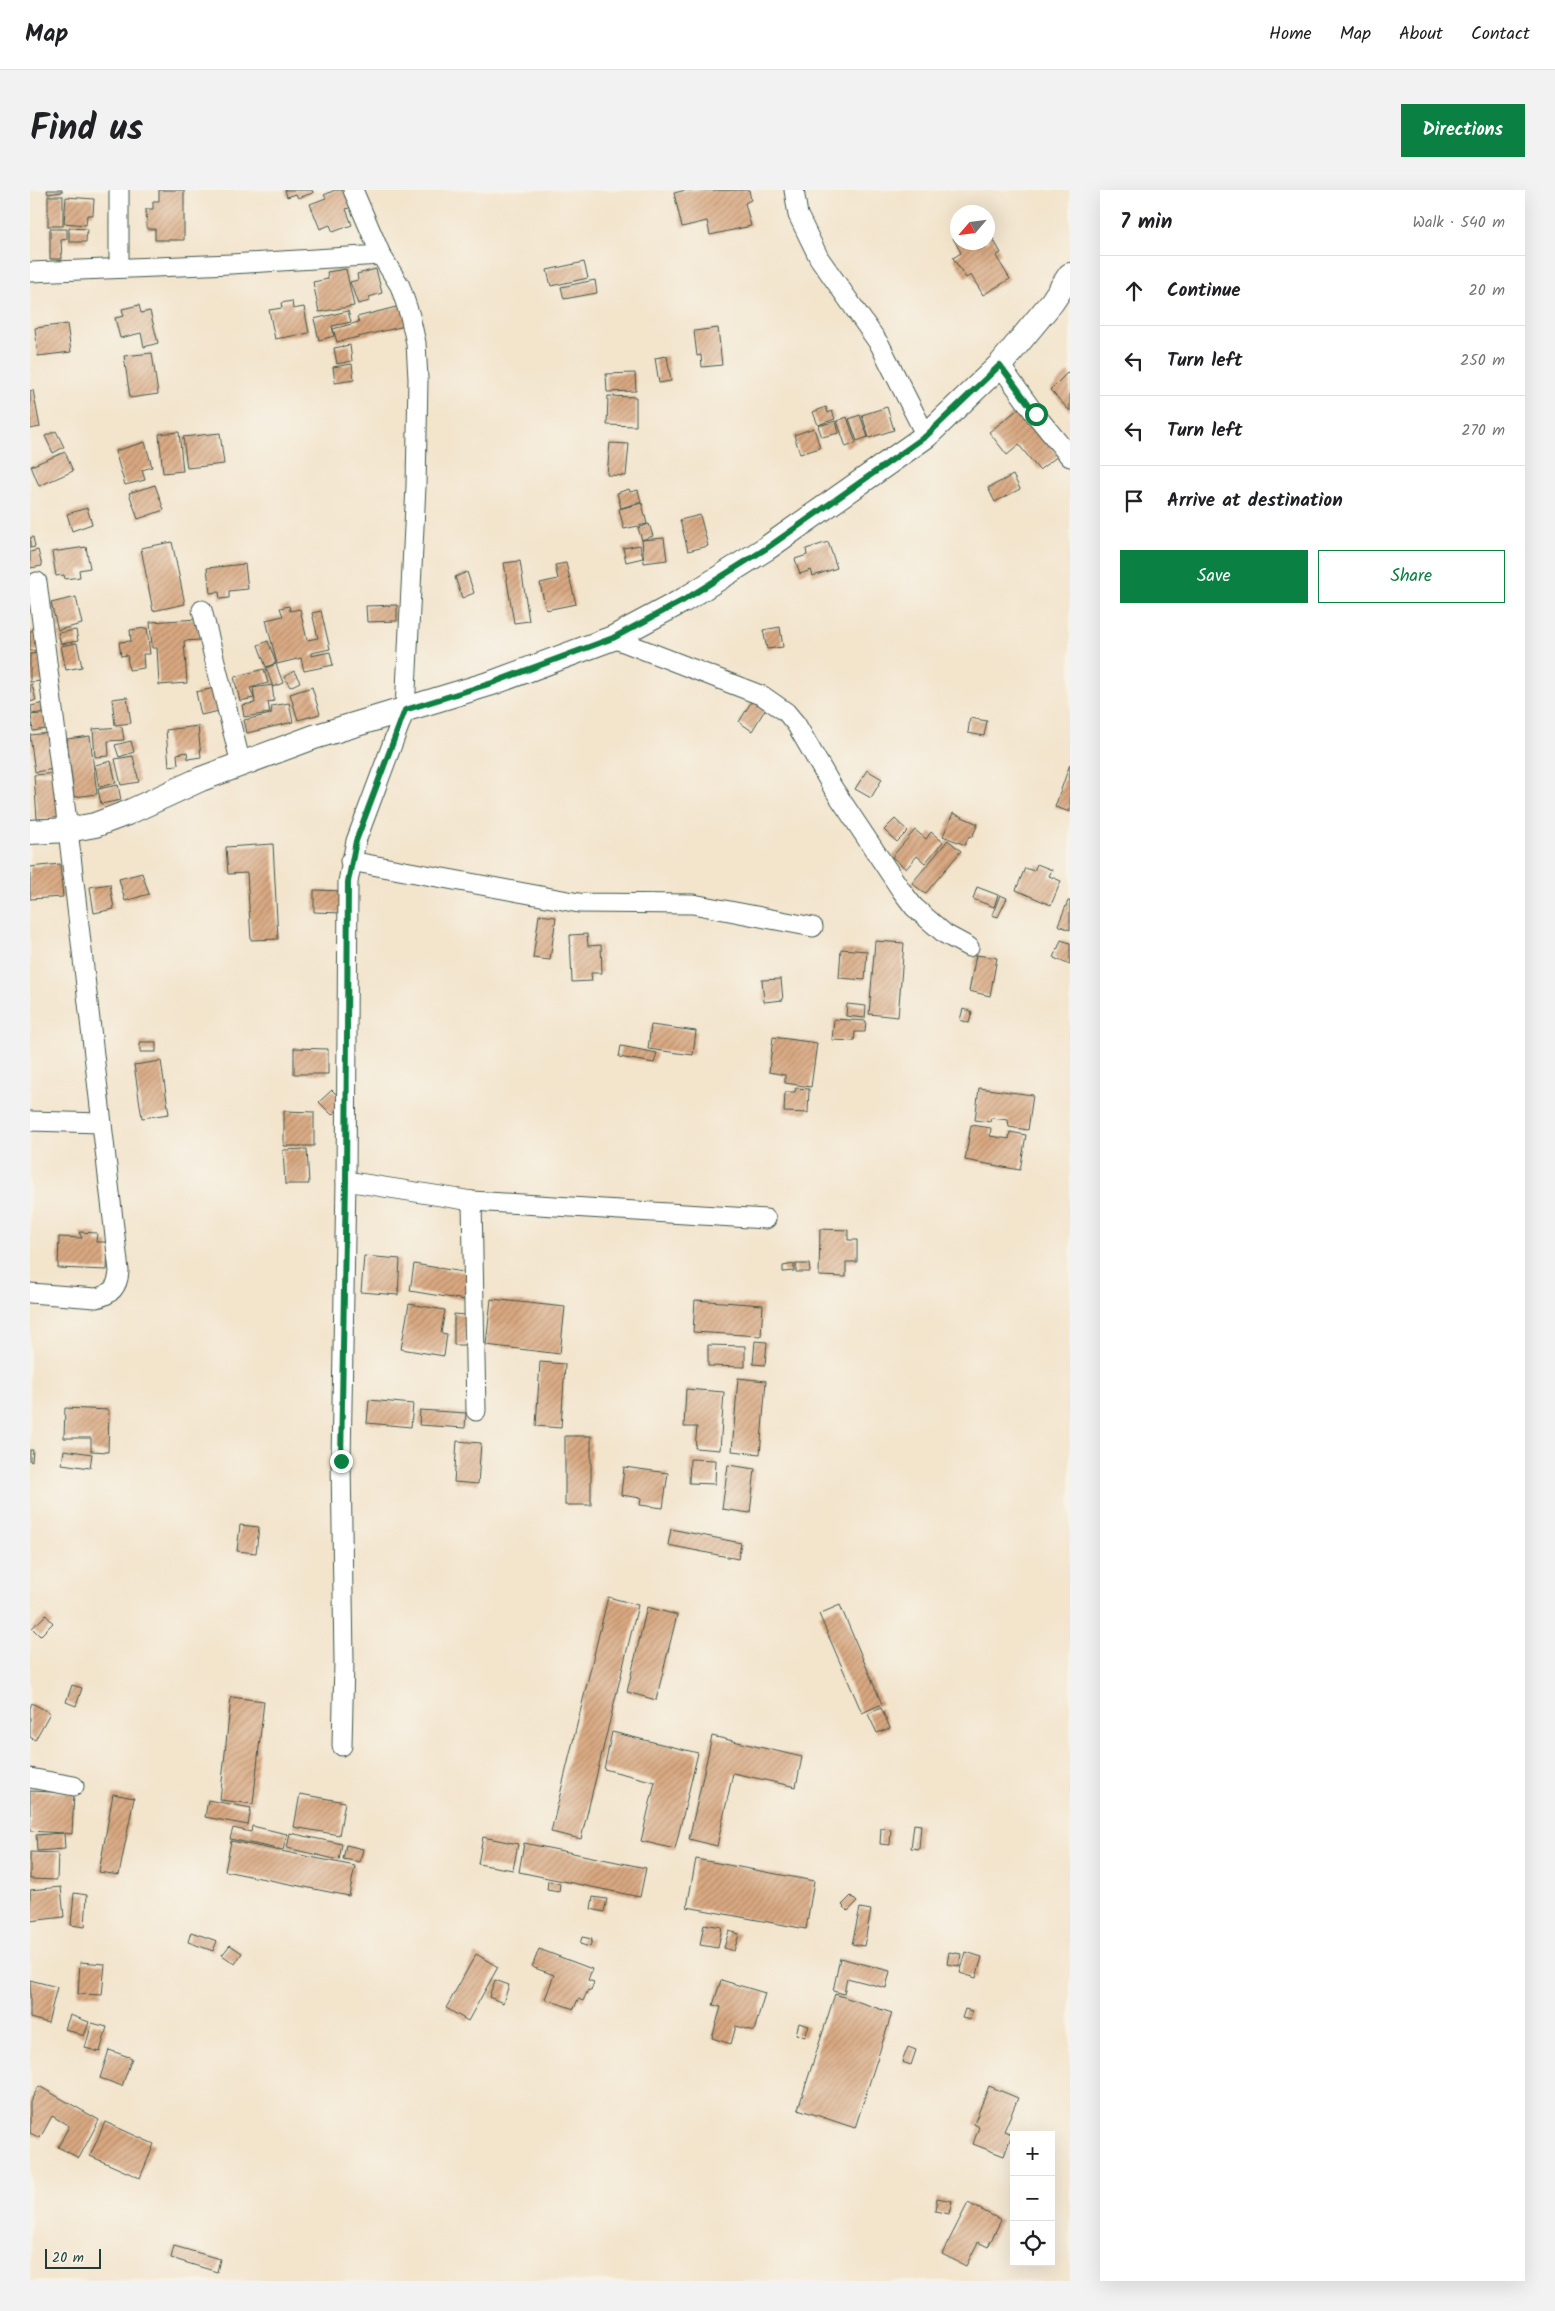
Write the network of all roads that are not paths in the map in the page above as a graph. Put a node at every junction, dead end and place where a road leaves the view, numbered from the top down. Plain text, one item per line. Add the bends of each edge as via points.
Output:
1 (119, 190) edge
2 (353, 190) edge
3 (794, 190) edge
4 (381, 255) junction
5 (119, 268) junction
6 (30, 272) edge
7 (1070, 275) edge
8 (1000, 365) junction
9 (926, 436) junction
10 (1070, 457) edge
11 (37, 582) dead end
12 (202, 610) dead end
13 (613, 638) junction
14 (405, 710) junction
15 (241, 764) junction
16 (68, 830) junction
17 (30, 832) edge
18 (350, 861) junction
19 (813, 927) dead end
20 (969, 948) dead end
21 (30, 1121) edge
22 (102, 1123) junction
23 (346, 1180) junction
24 (472, 1201) junction
25 (766, 1219) dead end
26 (30, 1293) edge
27 (476, 1411) dead end
28 (342, 1746) dead end
29 (30, 1778) edge
30 (74, 1786) dead end

1 - 5 street
2 - 4 street
3 - 9 street via 798,215 819,258 880,345
4 - 5 street
4 - 14 street via 400,286 410,316 416,343 418,379
5 - 6 street
7 - 8 street
8 - 9 street
8 - 10 street
9 - 13 street via 767,548 684,600
11 - 16 street
12 - 15 street
13 - 14 street via 492,683
13 - 20 street via 763,696 786,712 914,907 945,934
14 - 15 street via 314,737
14 - 18 street
15 - 16 street via 200,779 128,813 95,825
16 - 17 street
16 - 22 street
18 - 19 street via 579,902 693,904
18 - 23 street
21 - 22 street
22 - 26 street via 118,1281 114,1290 96,1298
23 - 24 street
23 - 28 street via 341,1461
24 - 25 street
24 - 27 street
29 - 30 street

